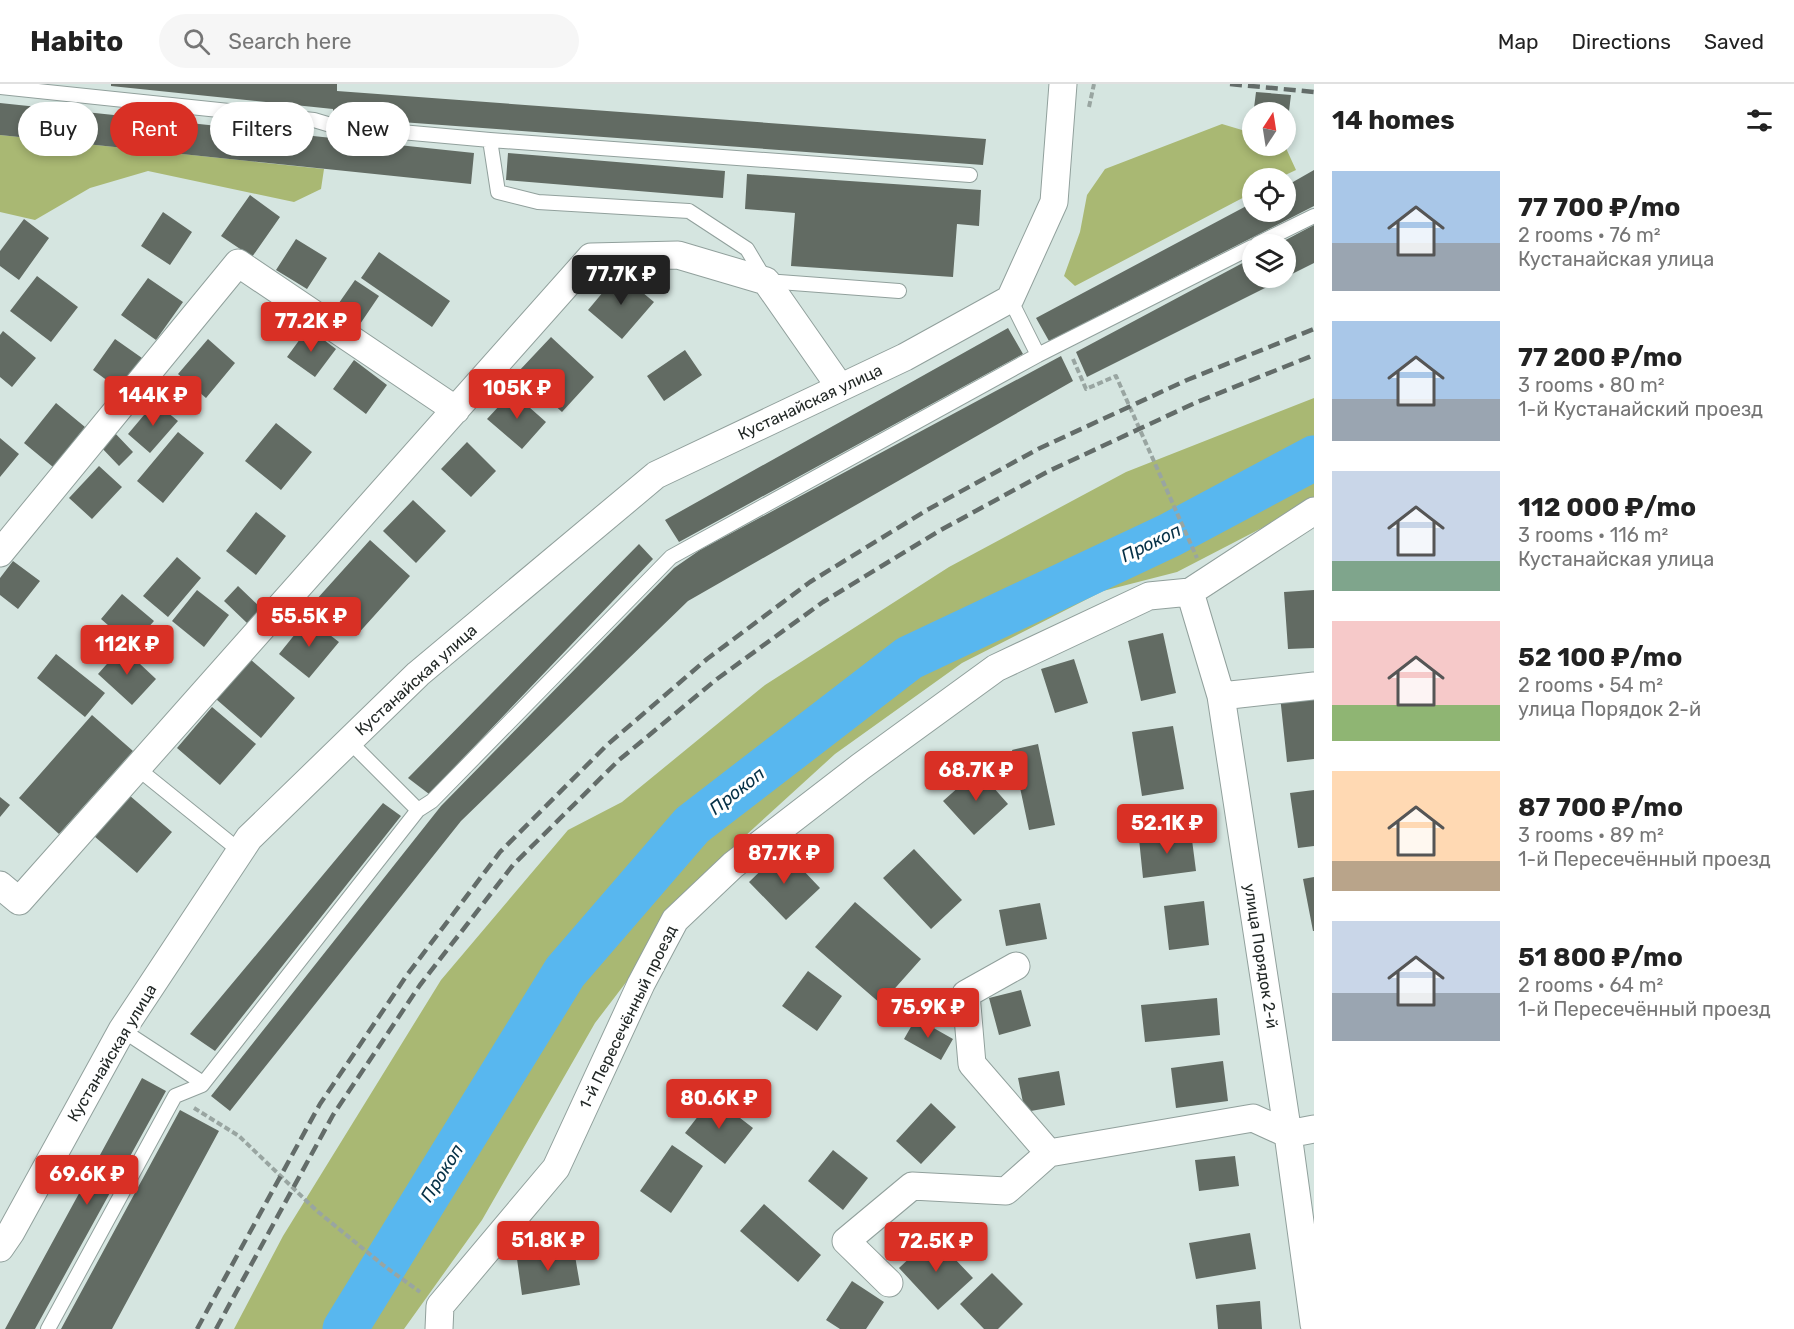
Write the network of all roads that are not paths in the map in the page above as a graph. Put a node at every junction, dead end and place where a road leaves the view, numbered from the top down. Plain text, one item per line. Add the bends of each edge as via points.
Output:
1 (1063, 84) edge
2 (0, 87) edge
3 (490, 140) junction
4 (970, 176) dead end
5 (1314, 216) edge
6 (1277, 234) edge
7 (1242, 252) edge
8 (766, 281) junction
9 (899, 291) dead end
10 (1010, 299) junction
11 (1038, 355) junction
12 (840, 387) junction
13 (456, 410) junction
14 (1314, 512) edge
15 (0, 553) edge
16 (1190, 592) junction
17 (1314, 686) edge
18 (1221, 696) junction
19 (349, 741) junction
20 (137, 768) junction
21 (418, 810) junction
22 (240, 851) junction
23 (0, 885) edge
24 (1016, 966) dead end
25 (122, 1030) junction
26 (203, 1083) junction
27 (1314, 1129) edge
28 (1288, 1134) junction
29 (1049, 1153) junction
30 (0, 1248) edge
31 (889, 1283) dead end
32 (440, 1318) edge
33 (1314, 1324) edge
34 (48, 1329) edge

1 - 10 street via 1053,202
2 - 3 lane
3 - 4 lane
3 - 8 lane via 498,192 538,202 689,211 747,249
5 - 6 lane
7 - 11 lane
8 - 9 lane
8 - 12 street
8 - 13 street via 678,255 591,257
10 - 11 lane
10 - 12 street, Кустанайская улица via 905,357
11 - 21 lane via 671,557 432,801
12 - 19 street, Кустанайская улица via 656,475 418,674
13 - 15 street via 238,263
13 - 20 street
14 - 16 street, 1-й Пересечённый проезд
16 - 18 street, улица Порядок 2-й
16 - 32 street, 1-й Пересечённый проезд via 1149,596 996,668 860,766 733,865 675,920 556,1168
17 - 18 street
18 - 28 street, улица Порядок 2-й
19 - 21 lane
19 - 22 street, Кустанайская улица
20 - 22 lane
20 - 23 street via 19,901
21 - 26 lane
22 - 25 street, Кустанайская улица
24 - 29 street via 966,994 972,1064
25 - 26 lane
25 - 30 street, Кустанайская улица
26 - 34 lane via 175,1096
27 - 28 street
28 - 29 street via 1253,1118
28 - 33 street, улица Порядок 2-й
29 - 31 street via 1006,1191 912,1186 846,1241

